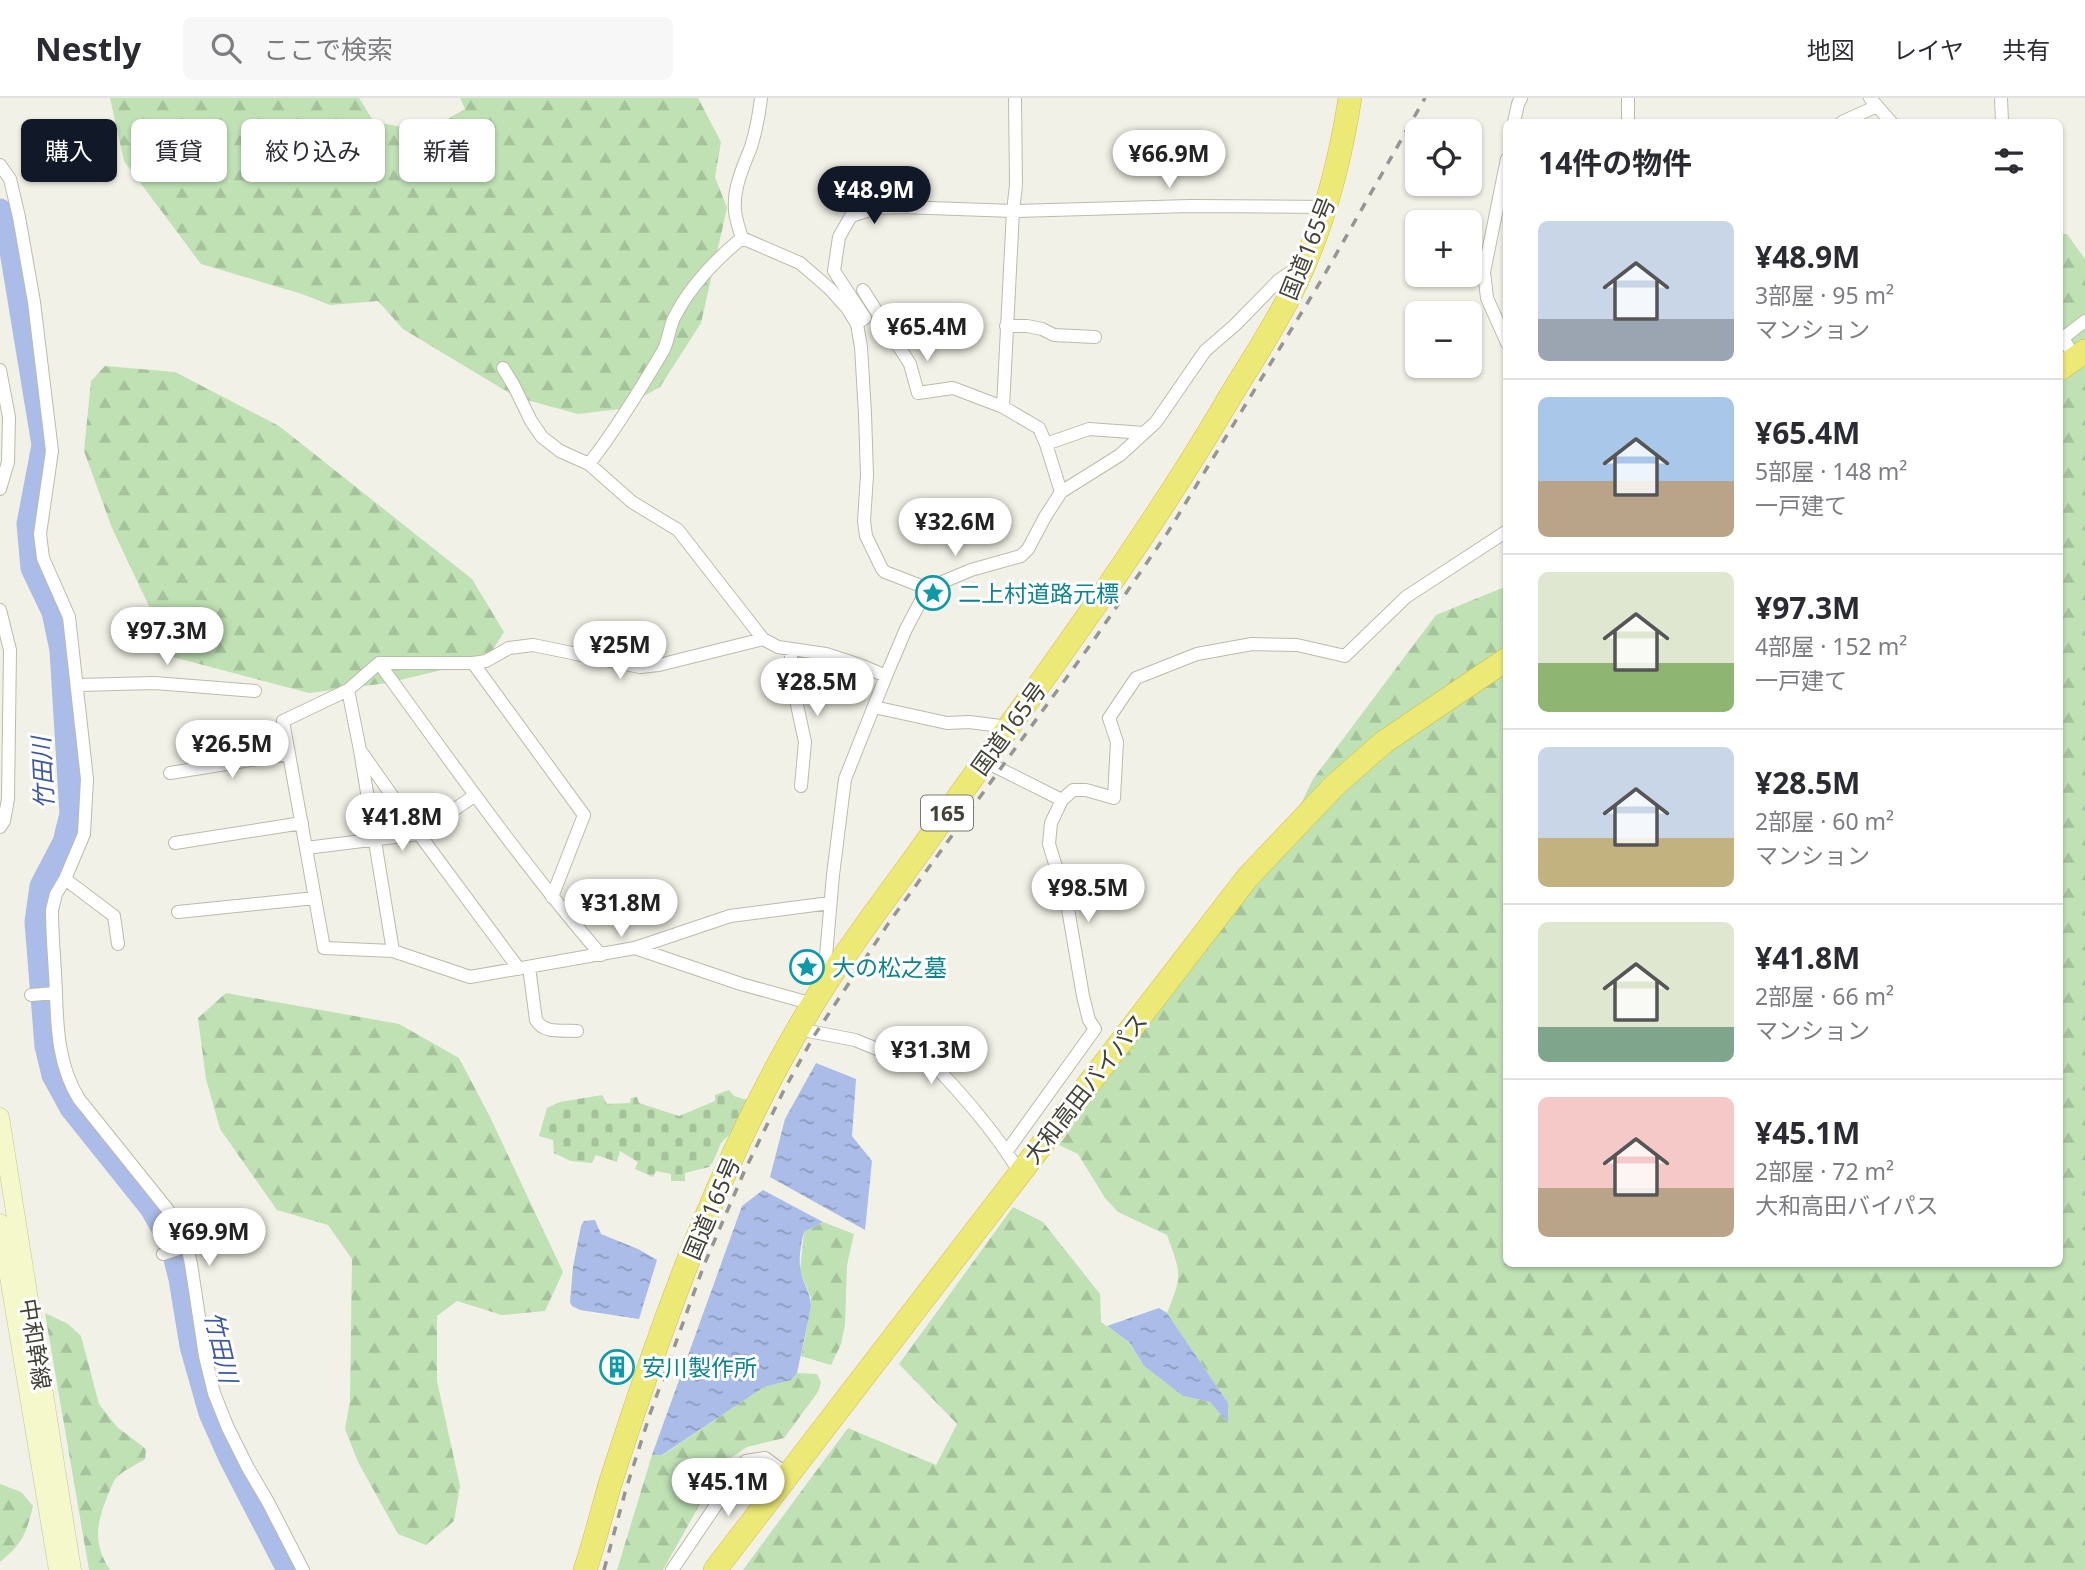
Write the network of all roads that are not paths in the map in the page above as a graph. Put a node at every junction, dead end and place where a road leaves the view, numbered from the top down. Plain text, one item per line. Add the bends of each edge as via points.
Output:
1 (761, 98) edge
2 (1015, 98) edge
3 (1350, 98) edge
4 (1521, 98) edge
5 (1628, 98) edge
6 (2001, 98) edge
7 (1874, 102) edge
8 (1515, 119) edge
9 (1628, 119) edge
10 (1847, 119) edge
11 (1888, 119) edge
12 (2002, 119) edge
13 (0, 165) edge
14 (1503, 179) edge
15 (1326, 207) junction
16 (1013, 211) junction
17 (741, 238) junction
18 (1304, 264) junction
19 (863, 290) dead end
20 (2085, 321) edge
21 (857, 324) junction
22 (1006, 326) junction
23 (1503, 334) edge
24 (1095, 337) dead end
25 (2073, 359) edge
26 (503, 368) dead end
27 (0, 370) edge
28 (1003, 407) junction
29 (1144, 433) junction
30 (1046, 444) junction
31 (589, 464) junction
32 (0, 489) edge
33 (1061, 492) junction
34 (1503, 534) edge
35 (929, 589) junction
36 (0, 610) edge
37 (763, 639) junction
38 (791, 649) junction
39 (1503, 662) edge
40 (379, 663) junction
41 (473, 663) junction
42 (886, 676) junction
43 (78, 685) junction
44 (348, 690) junction
45 (255, 691) dead end
46 (874, 707) junction
47 (1009, 727) junction
48 (360, 750) junction
49 (289, 754) junction
50 (986, 758) junction
51 (170, 773) dead end
52 (801, 786) dead end
53 (4, 795) edge
54 (474, 796) junction
55 (1062, 800) junction
56 (302, 823) junction
57 (0, 827) edge
58 (419, 834) junction
59 (374, 840) junction
60 (175, 843) dead end
61 (306, 848) junction
62 (65, 879) junction
63 (552, 897) junction
64 (315, 898) junction
65 (830, 903) junction
66 (178, 912) dead end
67 (118, 944) dead end
68 (635, 948) junction
69 (393, 951) junction
70 (601, 955) junction
71 (524, 968) junction
72 (56, 993) junction
73 (31, 995) dead end
74 (818, 995) junction
75 (798, 1029) junction
76 (577, 1031) dead end
77 (0, 1117) edge
78 (1007, 1151) junction
79 (1020, 1173) junction
80 (0, 1223) edge
81 (187, 1246) junction
82 (163, 1254) dead end
83 (788, 1475) junction
84 (587, 1565) edge
85 (58, 1570) edge
86 (72, 1570) edge
87 (303, 1570) edge
88 (672, 1570) edge
89 (715, 1570) edge

1 - 17 street via 737,189 735,211
2 - 16 street
3 - 15 highway, 国道165号 / 165
4 - 8 street
5 - 9 street
6 - 12 street
7 - 10 street
7 - 11 street
13 - 43 street via 10,179 19,216 49,423 52,451 40,534 43,558 69,617
14 - 23 street via 1484,272 1487,298
15 - 16 street
15 - 18 highway, 国道165号 / 165
16 - 21 street via 902,207 876,208 851,216 839,237 834,271 865,318
16 - 22 street
17 - 21 street via 800,263 830,289
17 - 31 street via 705,271 688,295 665,347
18 - 29 street via 1279,280 1205,351
18 - 47 highway, 国道165号 / 165 via 1190,463
19 - 28 street via 910,364 918,393 953,388
20 - 25 street via 2063,338
21 - 35 street via 865,414 866,536 885,572
22 - 24 street
22 - 28 street
26 - 31 street via 542,437
27 - 32 street via 9,417 8,462
28 - 30 street via 1039,428
29 - 30 street via 1090,429
29 - 33 street via 1120,455
30 - 33 street
31 - 37 street via 632,502 678,530
33 - 35 street via 1021,556 971,570
34 - 55 street via 1406,597 1345,656 1297,645 1252,644 1197,653 1136,678 1109,718 1117,742 1114,797 1073,790
35 - 42 street
36 - 53 street via 10,650
37 - 38 street
37 - 41 street via 640,667 533,645 509,648
38 - 42 street via 826,654
38 - 52 street via 805,742
39 - 79 highway, 大和高田バイパス via 1384,742 1317,803 1247,878
40 - 41 street
40 - 44 street
40 - 54 street
41 - 63 street via 584,815
42 - 46 street
43 - 45 street via 155,683
43 - 62 street via 88,779 84,834
44 - 48 street
44 - 49 street via 283,721
46 - 47 street via 947,723
46 - 65 street via 845,779
47 - 50 highway, 国道165号 / 165
48 - 58 street
48 - 59 street
49 - 51 street
49 - 56 street
50 - 55 street
50 - 74 highway, 国道165号 / 165
53 - 57 street
54 - 58 street
54 - 63 street
55 - 78 street via 1051,823 1048,844 1067,903 1083,996 1095,1029
56 - 60 street
56 - 61 street
58 - 59 street
58 - 71 street
59 - 61 street
59 - 69 street
61 - 64 street
62 - 67 street via 114,916
62 - 72 street via 52,910
63 - 70 street
64 - 66 street
64 - 69 street via 324,948
65 - 68 street via 730,916
65 - 74 street
68 - 70 street
68 - 74 street via 741,984
69 - 71 street via 470,977
70 - 71 street
71 - 76 street via 540,1026
72 - 73 street
72 - 81 street via 60,1045 71,1086 168,1210
74 - 75 highway, 国道165号 / 165
75 - 78 street via 855,1040 883,1051 921,1051
75 - 84 highway, 国道165号 / 165 via 714,1195 665,1322
77 - 86 main road, 中和幹線
78 - 79 street
79 - 83 highway, 大和高田バイパス
80 - 85 main road, 中和幹線
81 - 82 street
81 - 87 street via 214,1393
83 - 88 street via 765,1458 746,1461
83 - 89 highway, 大和高田バイパス

